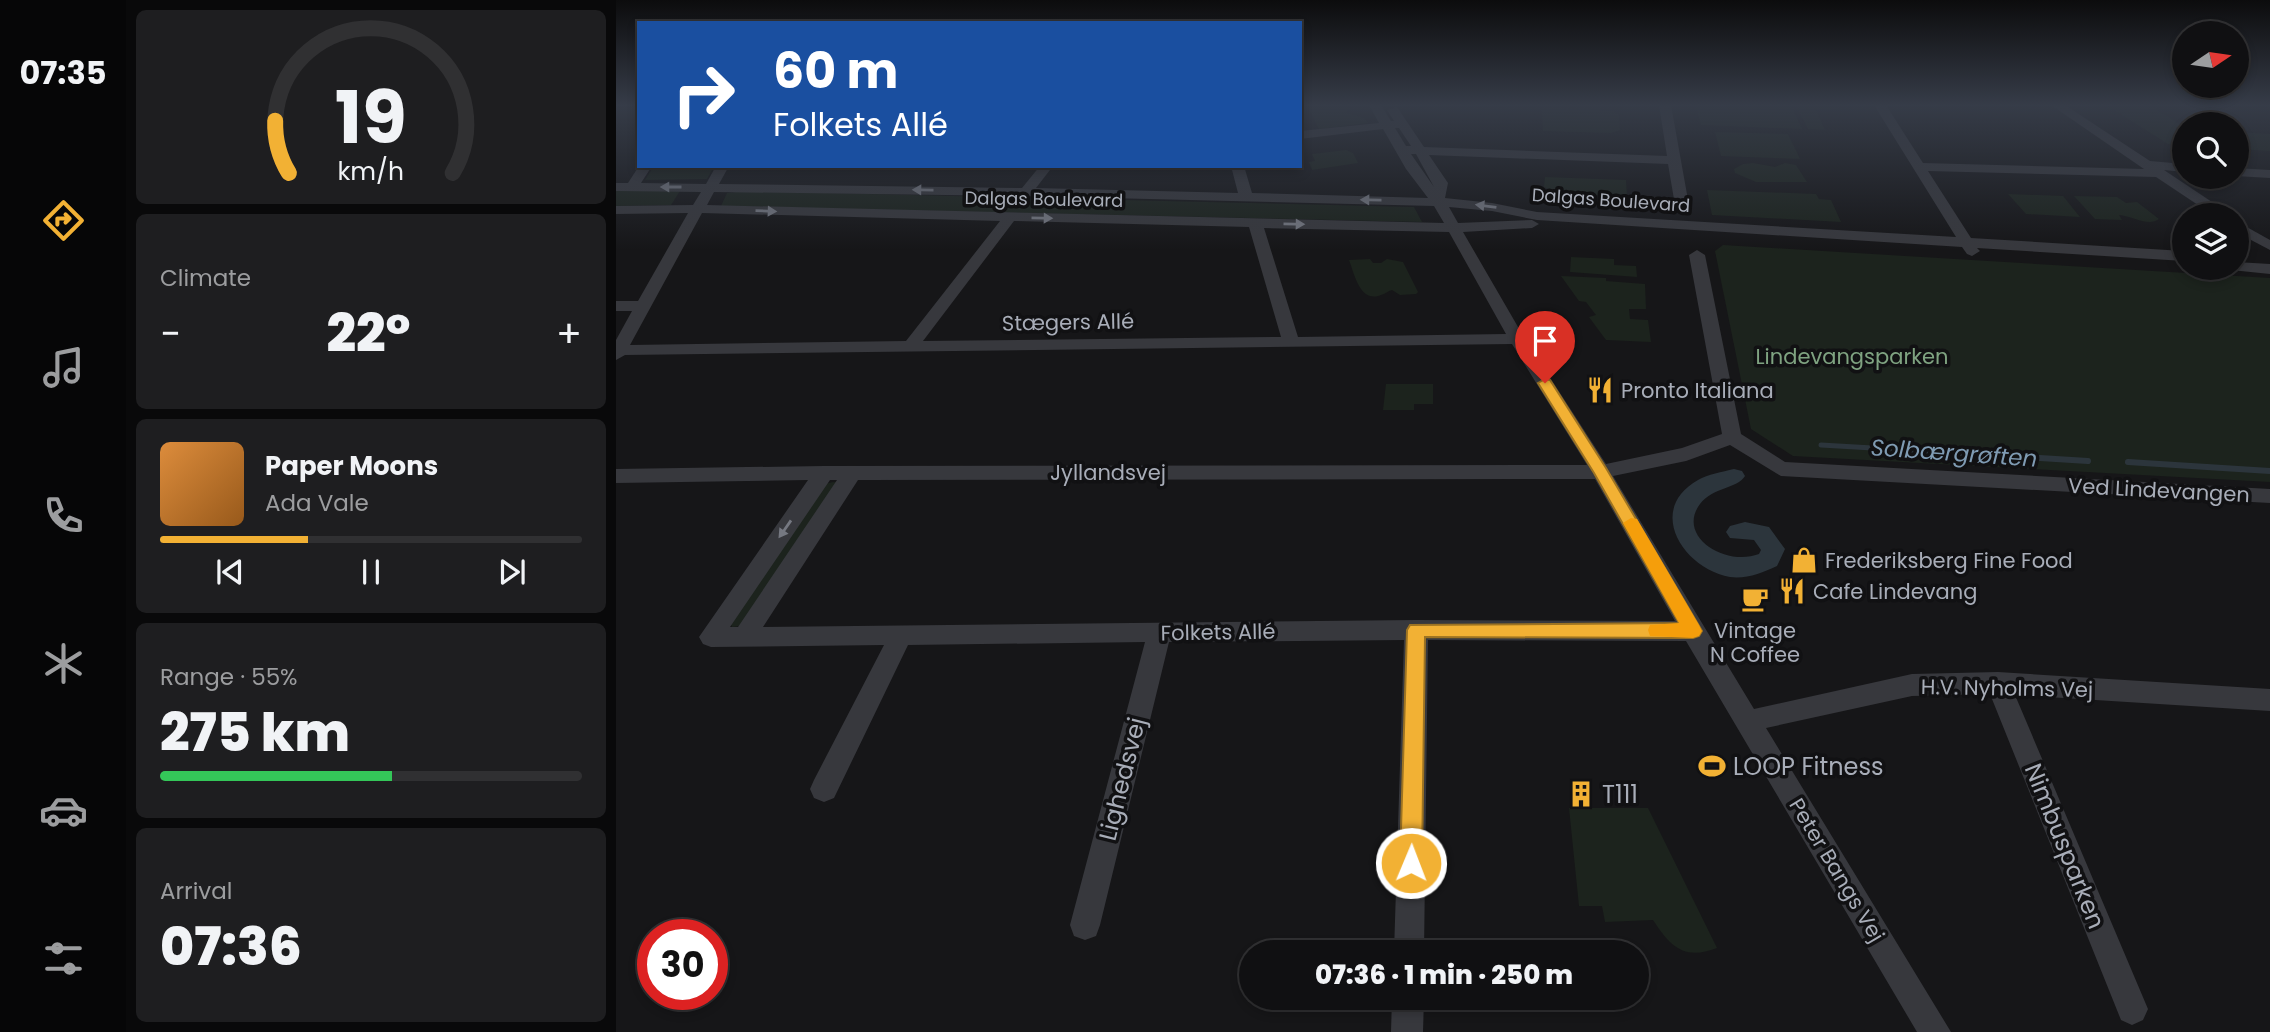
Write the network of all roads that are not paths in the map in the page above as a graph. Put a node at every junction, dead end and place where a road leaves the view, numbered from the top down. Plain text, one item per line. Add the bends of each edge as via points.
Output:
1 (1404, 153) edge
2 (1421, 153) edge
3 (1500, 153) edge
4 (1673, 153) edge
5 (1911, 153) edge
6 (2120, 153) edge
7 (2123, 153) edge
8 (1674, 160) junction
9 (1919, 166) junction
10 (645, 168) edge
11 (722, 168) edge
12 (1045, 168) edge
13 (1238, 168) edge
14 (2172, 168) edge
15 (2145, 169) junction
16 (2249, 173) edge
17 (2270, 174) edge
18 (616, 187) edge
19 (632, 187) junction
20 (711, 187) junction
21 (1026, 192) junction
22 (1247, 198) junction
23 (1439, 202) junction
24 (2192, 203) edge
25 (2202, 203) edge
26 (697, 209) junction
27 (616, 211) edge
28 (1683, 211) dead end
29 (1010, 218) junction
30 (1255, 223) junction
31 (1453, 228) junction
32 (2249, 233) edge
33 (2249, 243) edge
34 (2270, 246) edge
35 (1969, 247) junction
36 (2172, 255) edge
37 (1696, 256) dead end
38 (2270, 258) edge
39 (2249, 259) edge
40 (2172, 263) edge
41 (2249, 268) edge
42 (2270, 269) edge
43 (616, 306) edge
44 (643, 306) junction
45 (1517, 339) junction
46 (1291, 342) junction
47 (910, 347) junction
48 (617, 353) edge
49 (1732, 437) junction
50 (1601, 472) junction
51 (824, 473) junction
52 (852, 473) junction
53 (616, 476) edge
54 (2270, 496) edge
55 (1416, 630) junction
56 (1693, 631) junction
57 (1158, 633) junction
58 (901, 635) junction
59 (744, 637) junction
60 (1998, 684) junction
61 (2270, 701) edge
62 (1748, 721) junction
63 (824, 789) dead end
64 (1085, 925) dead end
65 (1409, 940) edge
66 (2132, 1009) dead end
67 (1408, 1010) edge
68 (1407, 1032) edge
69 (1935, 1032) edge

1 - 23 street, Peter Bangs Vej
2 - 23 street, Peter Bangs Vej via 1441,183
3 - 8 street
4 - 8 street
5 - 9 street
6 - 15 street
7 - 15 street
8 - 28 street
9 - 15 street
9 - 35 street
10 - 19 street
11 - 20 street
12 - 21 street
13 - 22 street
14 - 15 street
15 - 24 street
15 - 25 street
16 - 17 street
18 - 19 street, Dalgas Boulevard
20 -> 19 street, Dalgas Boulevard
21 -> 20 street, Dalgas Boulevard
20 - 26 street
21 - 22 street, Dalgas Boulevard
23 -> 22 street, Dalgas Boulevard
23 - 31 street, Peter Bangs Vej
35 -> 23 street, Dalgas Boulevard via 1537,216
26 - 27 street, Dalgas Boulevard
26 -> 29 street, Dalgas Boulevard
26 - 44 street
29 -> 30 street, Dalgas Boulevard
29 - 47 street
30 -> 31 street, Dalgas Boulevard
30 - 46 street
31 - 35 street, Dalgas Boulevard via 1554,224
31 - 45 street, Peter Bangs Vej
32 - 34 street
33 - 38 street
35 - 36 street, Dalgas Boulevard
35 - 40 street, Dalgas Boulevard
37 - 49 street
38 - 39 street
41 - 42 street
43 - 44 street
44 - 48 street
45 - 46 street, Stægers Allé
45 - 50 street, Peter Bangs Vej
46 - 47 street, Stægers Allé
47 - 48 street, Stægers Allé
49 - 50 street via 1686,454
49 - 54 street, Ved Lindevangen via 1781,469
50 - 52 street, Jyllandsvej
50 - 56 street, Peter Bangs Vej
51 - 52 street, Jyllandsvej
51 - 53 street, Jyllandsvej
51 -> 59 street, Folkets Allé via 711,637
52 - 59 street
55 - 56 street, Folkets Allé
55 - 57 street, Folkets Allé
55 - 65 street
56 - 62 street, Peter Bangs Vej
57 - 58 street, Folkets Allé
57 - 64 street, Lighedsvej
58 - 59 street, Folkets Allé
58 - 63 street
60 - 61 street, H.V. Nyholms Vej
60 - 62 street, H.V. Nyholms Vej via 1912,685
60 - 66 street, Nimbusparken
62 - 69 street, Peter Bangs Vej
67 - 68 street

